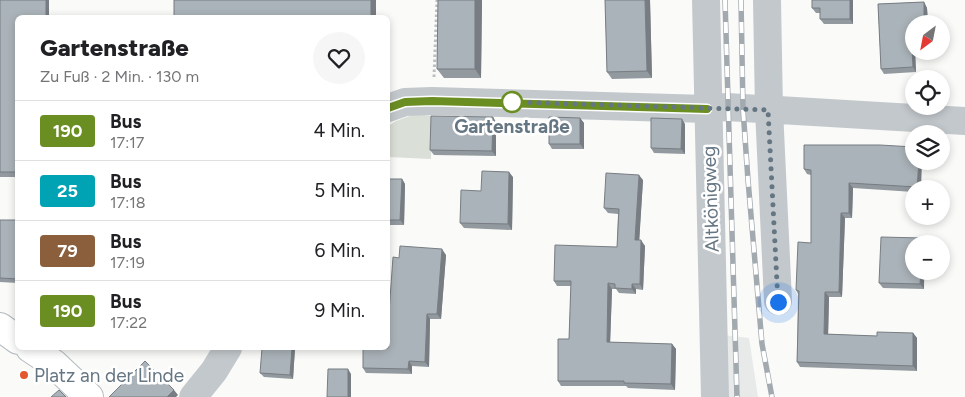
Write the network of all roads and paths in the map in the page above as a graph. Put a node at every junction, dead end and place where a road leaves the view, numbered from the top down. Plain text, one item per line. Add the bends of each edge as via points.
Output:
1 (438, 0) edge
2 (706, 0) edge
3 (767, 0) edge
4 (432, 101) junction
5 (390, 107) edge
6 (707, 109) junction
7 (768, 110) junction
8 (965, 121) edge
9 (778, 302) dead end
10 (0, 327) edge
11 (15, 338) edge
12 (33, 350) edge
13 (227, 350) edge
14 (89, 397) edge
15 (192, 397) edge
16 (715, 397) edge

1 - 4 path
2 - 6 street, Altkönigweg
3 - 7 street
4 - 5 street via 405,102
4 - 6 street
6 - 7 street
6 - 16 street, Altkönigweg
7 - 8 street
7 - 9 street
10 - 11 street
12 - 14 street via 54,364
13 - 15 street

